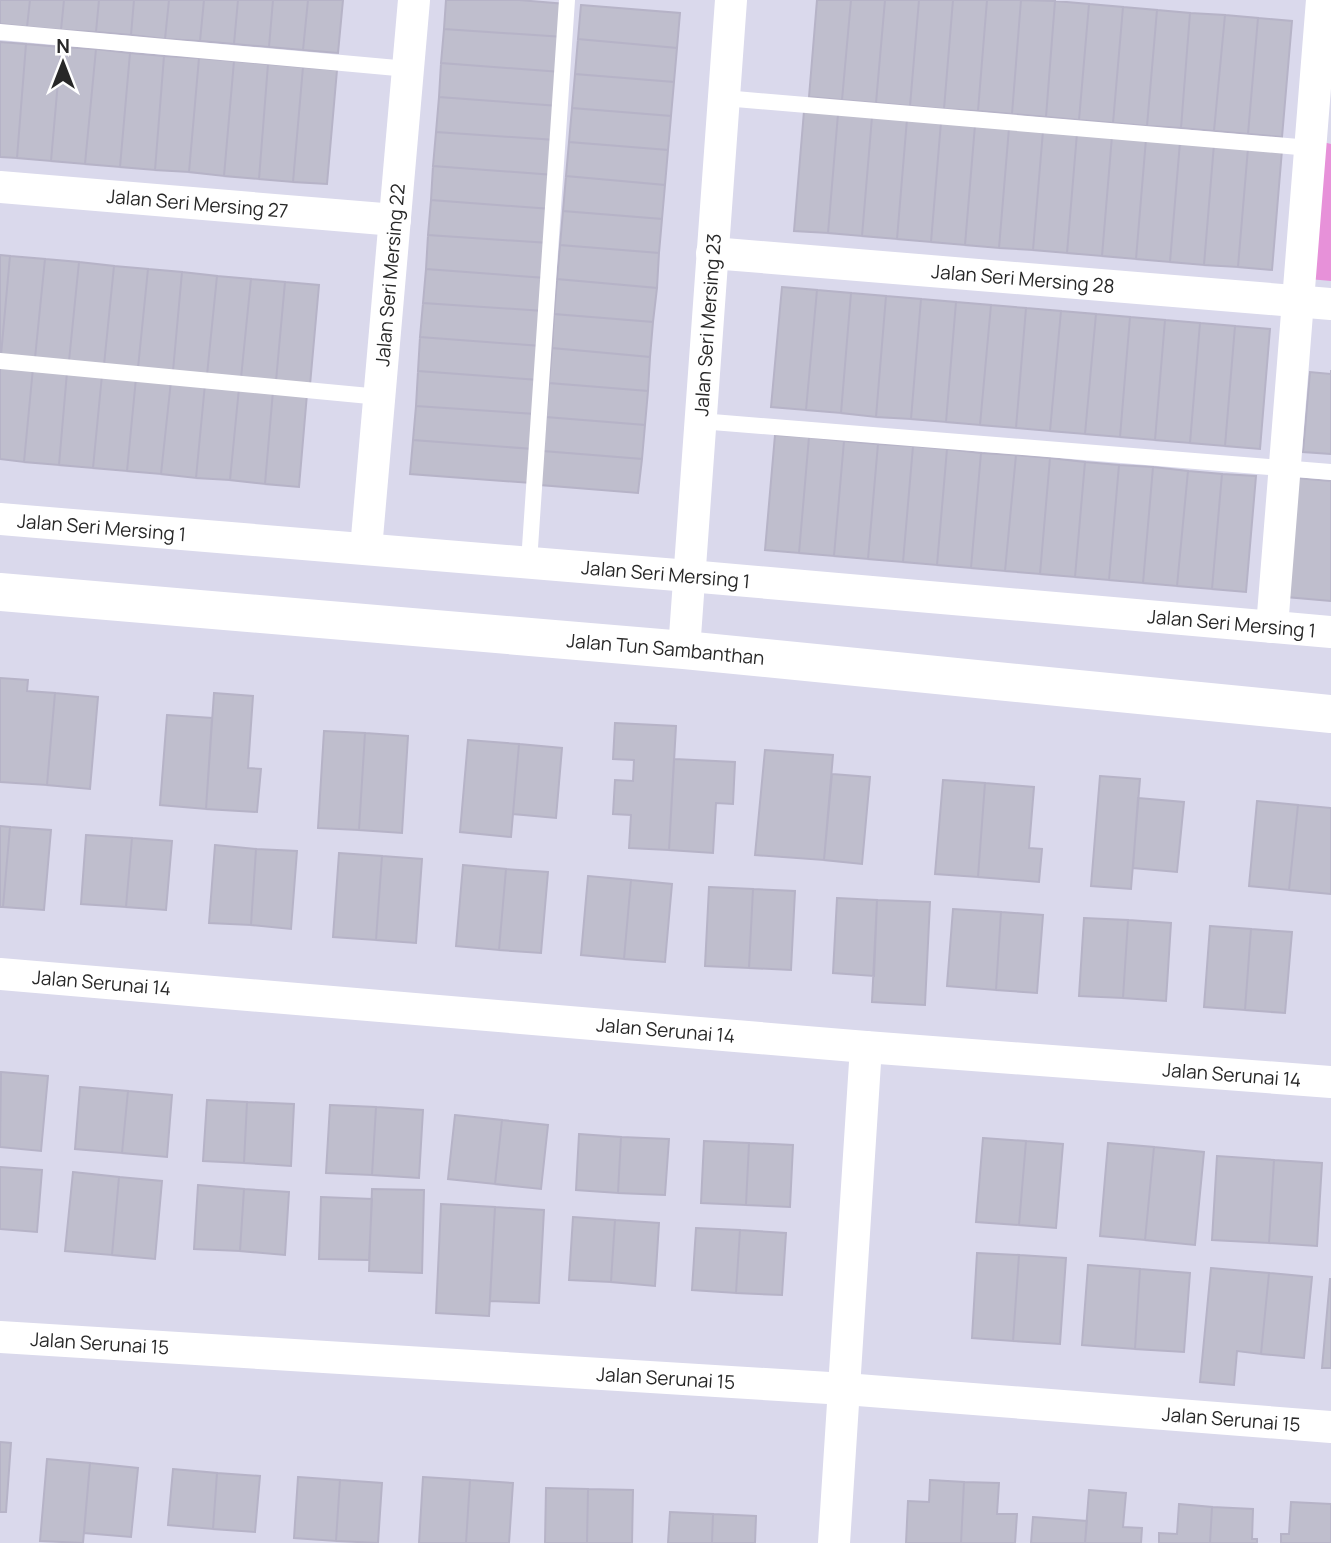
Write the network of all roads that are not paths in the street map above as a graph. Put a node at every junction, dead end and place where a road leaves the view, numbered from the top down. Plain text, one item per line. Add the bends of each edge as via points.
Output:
1 (414, 0) edge
2 (567, 0) edge
3 (731, 0) edge
4 (1322, 0) edge
5 (0, 32) edge
6 (408, 69) junction
7 (724, 99) junction
8 (1310, 148) junction
9 (0, 187) edge
10 (395, 220) junction
11 (712, 253) junction
12 (1298, 301) junction
13 (1331, 304) edge
14 (0, 361) edge
15 (380, 397) junction
16 (700, 421) junction
17 (1284, 468) junction
18 (1331, 472) edge
19 (0, 519) edge
20 (366, 549) junction
21 (529, 562) junction
22 (0, 592) edge
23 (686, 613) junction
24 (1272, 627) junction
25 (1331, 632) edge
26 (1331, 714) edge
27 (0, 974) edge
28 (866, 1047) junction
29 (1331, 1082) edge
30 (0, 1337) edge
31 (845, 1389) junction
32 (1331, 1427) edge
33 (834, 1543) edge

1 - 6 street, Jalan Seri Mersing 22
2 - 21 lane
3 - 7 street, Jalan Seri Mersing 23
4 - 8 street
5 - 6 lane
6 - 10 street, Jalan Seri Mersing 22
7 - 8 lane
7 - 11 street, Jalan Seri Mersing 23
8 - 12 street
9 - 10 street, Jalan Seri Mersing 27
10 - 15 street, Jalan Seri Mersing 22
11 - 12 street, Jalan Seri Mersing 28
11 - 16 street, Jalan Seri Mersing 23
12 - 13 street, Jalan Seri Mersing 28
12 - 17 street
14 - 15 lane
15 - 20 street, Jalan Seri Mersing 22
16 - 17 lane
16 - 23 street, Jalan Seri Mersing 23
17 - 18 lane
17 - 24 street
19 - 20 street, Jalan Seri Mersing 1
20 - 21 street, Jalan Seri Mersing 1
21 - 23 street, Jalan Seri Mersing 1
22 - 23 street, Jalan Tun Sambanthan
23 - 24 street, Jalan Seri Mersing 1
23 - 26 street, Jalan Tun Sambanthan
24 - 25 street, Jalan Seri Mersing 1
27 - 28 street, Jalan Serunai 14
28 - 29 street, Jalan Serunai 14
28 - 31 street
30 - 31 street, Jalan Serunai 15
31 - 32 street, Jalan Serunai 15
31 - 33 street

